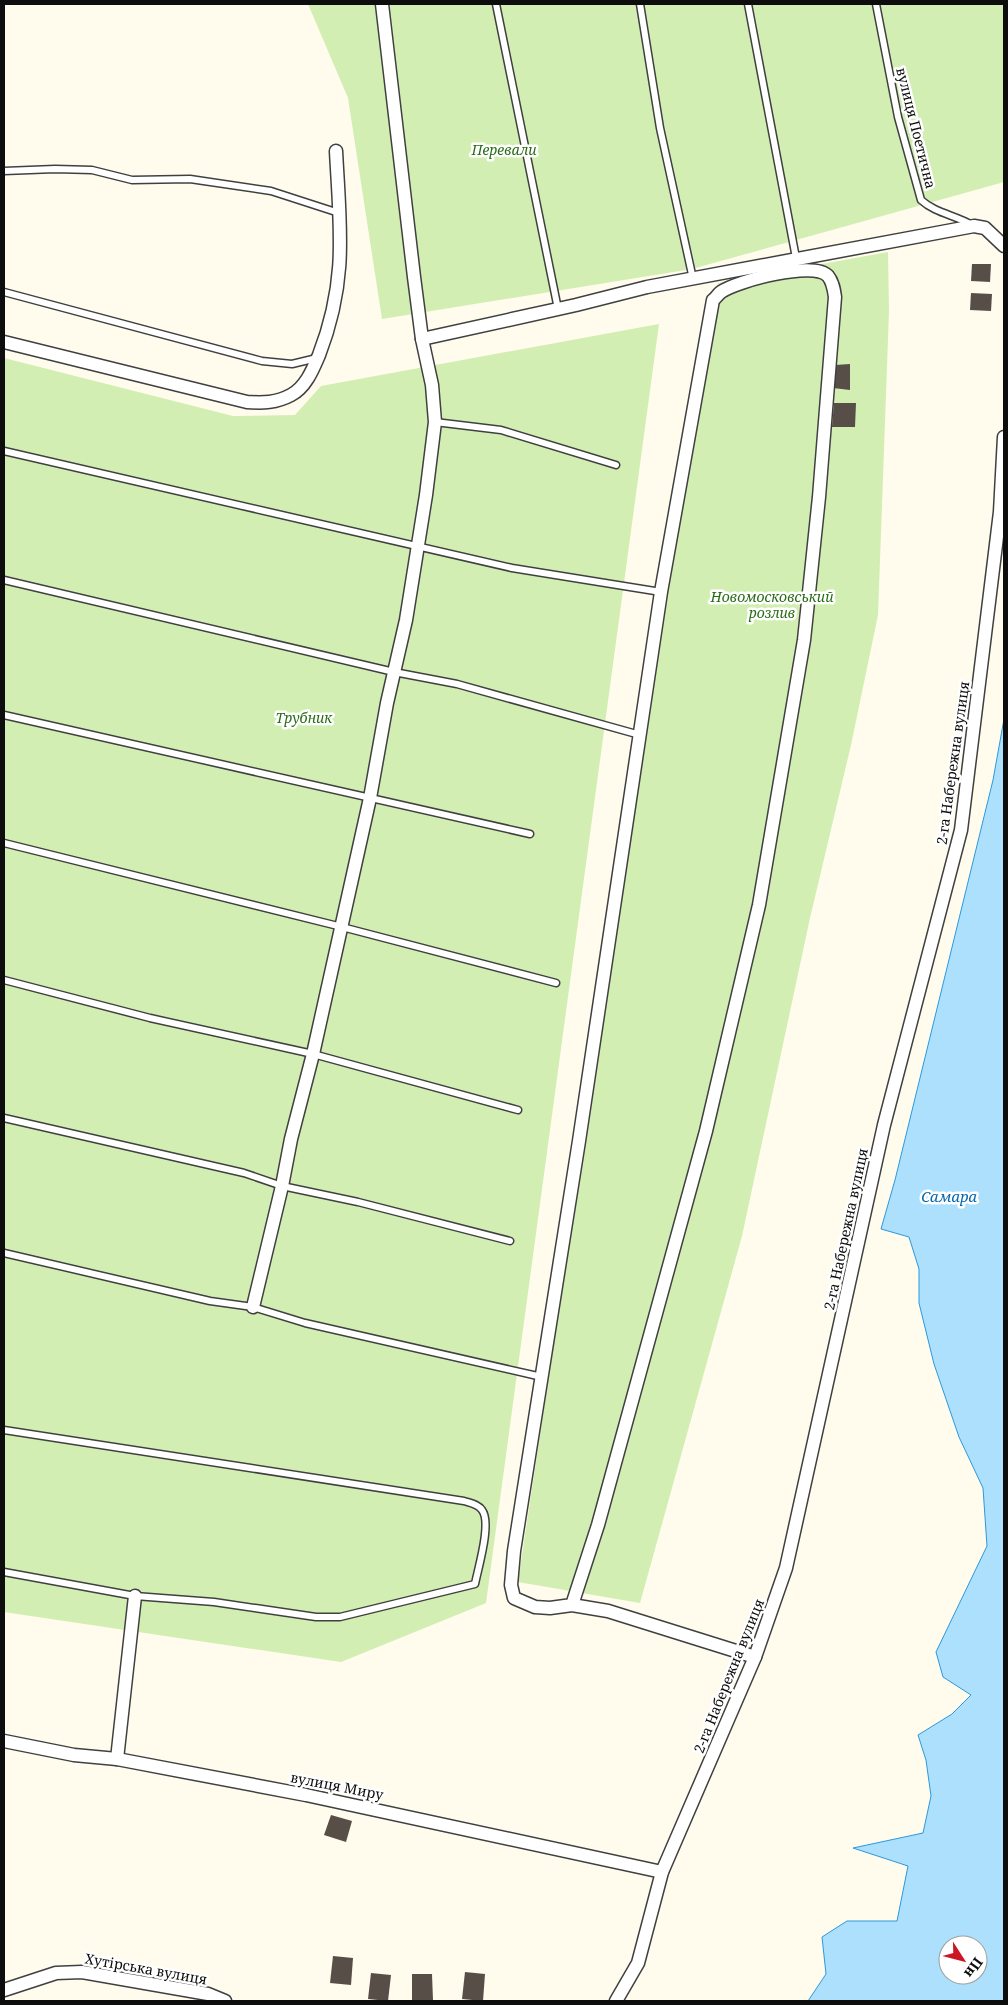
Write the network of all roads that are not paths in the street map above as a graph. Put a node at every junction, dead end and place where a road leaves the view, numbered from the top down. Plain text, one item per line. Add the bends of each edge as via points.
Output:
1 (382, 4) edge
2 (496, 4) edge
3 (640, 4) edge
4 (748, 4) edge
5 (876, 4) edge
6 (336, 151) dead end
7 (4, 171) edge
8 (339, 213) junction
9 (979, 227) junction
10 (1004, 246) edge
11 (796, 258) junction
12 (693, 279) junction
13 (4, 292) edge
14 (558, 309) junction
15 (422, 339) junction
16 (4, 342) edge
17 (317, 358) junction
18 (435, 422) junction
19 (1004, 437) edge
20 (4, 451) edge
21 (616, 465) dead end
22 (417, 546) junction
23 (4, 580) edge
24 (661, 592) junction
25 (394, 672) junction
26 (4, 715) edge
27 (640, 735) junction
28 (370, 798) junction
29 (530, 834) dead end
30 (4, 843) edge
31 (342, 927) junction
32 (4, 980) edge
33 (556, 983) dead end
34 (313, 1054) junction
35 (518, 1110) dead end
36 (4, 1118) edge
37 (282, 1186) junction
38 (510, 1240) dead end
39 (4, 1253) edge
40 (253, 1307) junction
41 (542, 1377) junction
42 (4, 1430) edge
43 (4, 1572) edge
44 (135, 1596) junction
45 (572, 1605) junction
46 (756, 1657) junction
47 (4, 1741) edge
48 (117, 1759) junction
49 (662, 1872) junction
50 (4, 1990) edge
51 (225, 2001) edge
52 (616, 2001) edge

1 - 15 street
2 - 14 lane
3 - 12 lane via 660,128
4 - 11 lane
5 - 9 lane, вулиця Поетична via 898,117 921,200 928,207
6 - 8 street
7 - 8 lane via 92,170 132,180 190,179 271,191
8 - 17 street via 341,254 338,290 331,324
9 - 10 street
9 - 11 street
11 - 12 street
12 - 14 street
13 - 17 lane via 262,361 292,364
14 - 15 street
15 - 18 street via 432,385
16 - 17 street via 246,402 272,403 293,394 306,381
18 - 21 lane via 501,430
18 - 22 street
19 - 46 street, 2-га Набережна вулиця via 1000,512 961,830 884,1126 786,1568
20 - 22 lane
22 - 24 lane via 512,568
22 - 25 street
23 - 25 lane
24 - 27 street
24 - 45 street via 713,300 721,292 739,284 800,269 817,270 827,275 835,297 804,640 760,906 706,1131 598,1525
25 - 27 lane via 457,684
25 - 28 street
26 - 28 lane
27 - 41 street
28 - 29 lane
28 - 31 street
30 - 31 lane
31 - 33 lane
31 - 34 street
32 - 34 lane via 150,1018
34 - 35 lane
34 - 37 street
36 - 37 lane via 244,1173
37 - 38 lane
37 - 40 street
39 - 40 lane via 210,1301
40 - 41 lane via 304,1323
41 - 45 street via 514,1551 511,1593 514,1598 536,1607
42 - 44 lane via 464,1501 476,1504 485,1517 475,1584 348,1615 316,1617 214,1602
43 - 44 lane
44 - 48 street
45 - 46 street via 608,1611
46 - 49 street, 2-га Набережна вулиця
47 - 48 street, вулиця Миру via 74,1755
48 - 49 street, вулиця Миру via 324,1798
49 - 52 street, 2-га Набережна вулиця via 638,1963
50 - 51 street, Хутірська вулиця via 56,1972 82,1972 208,1994

